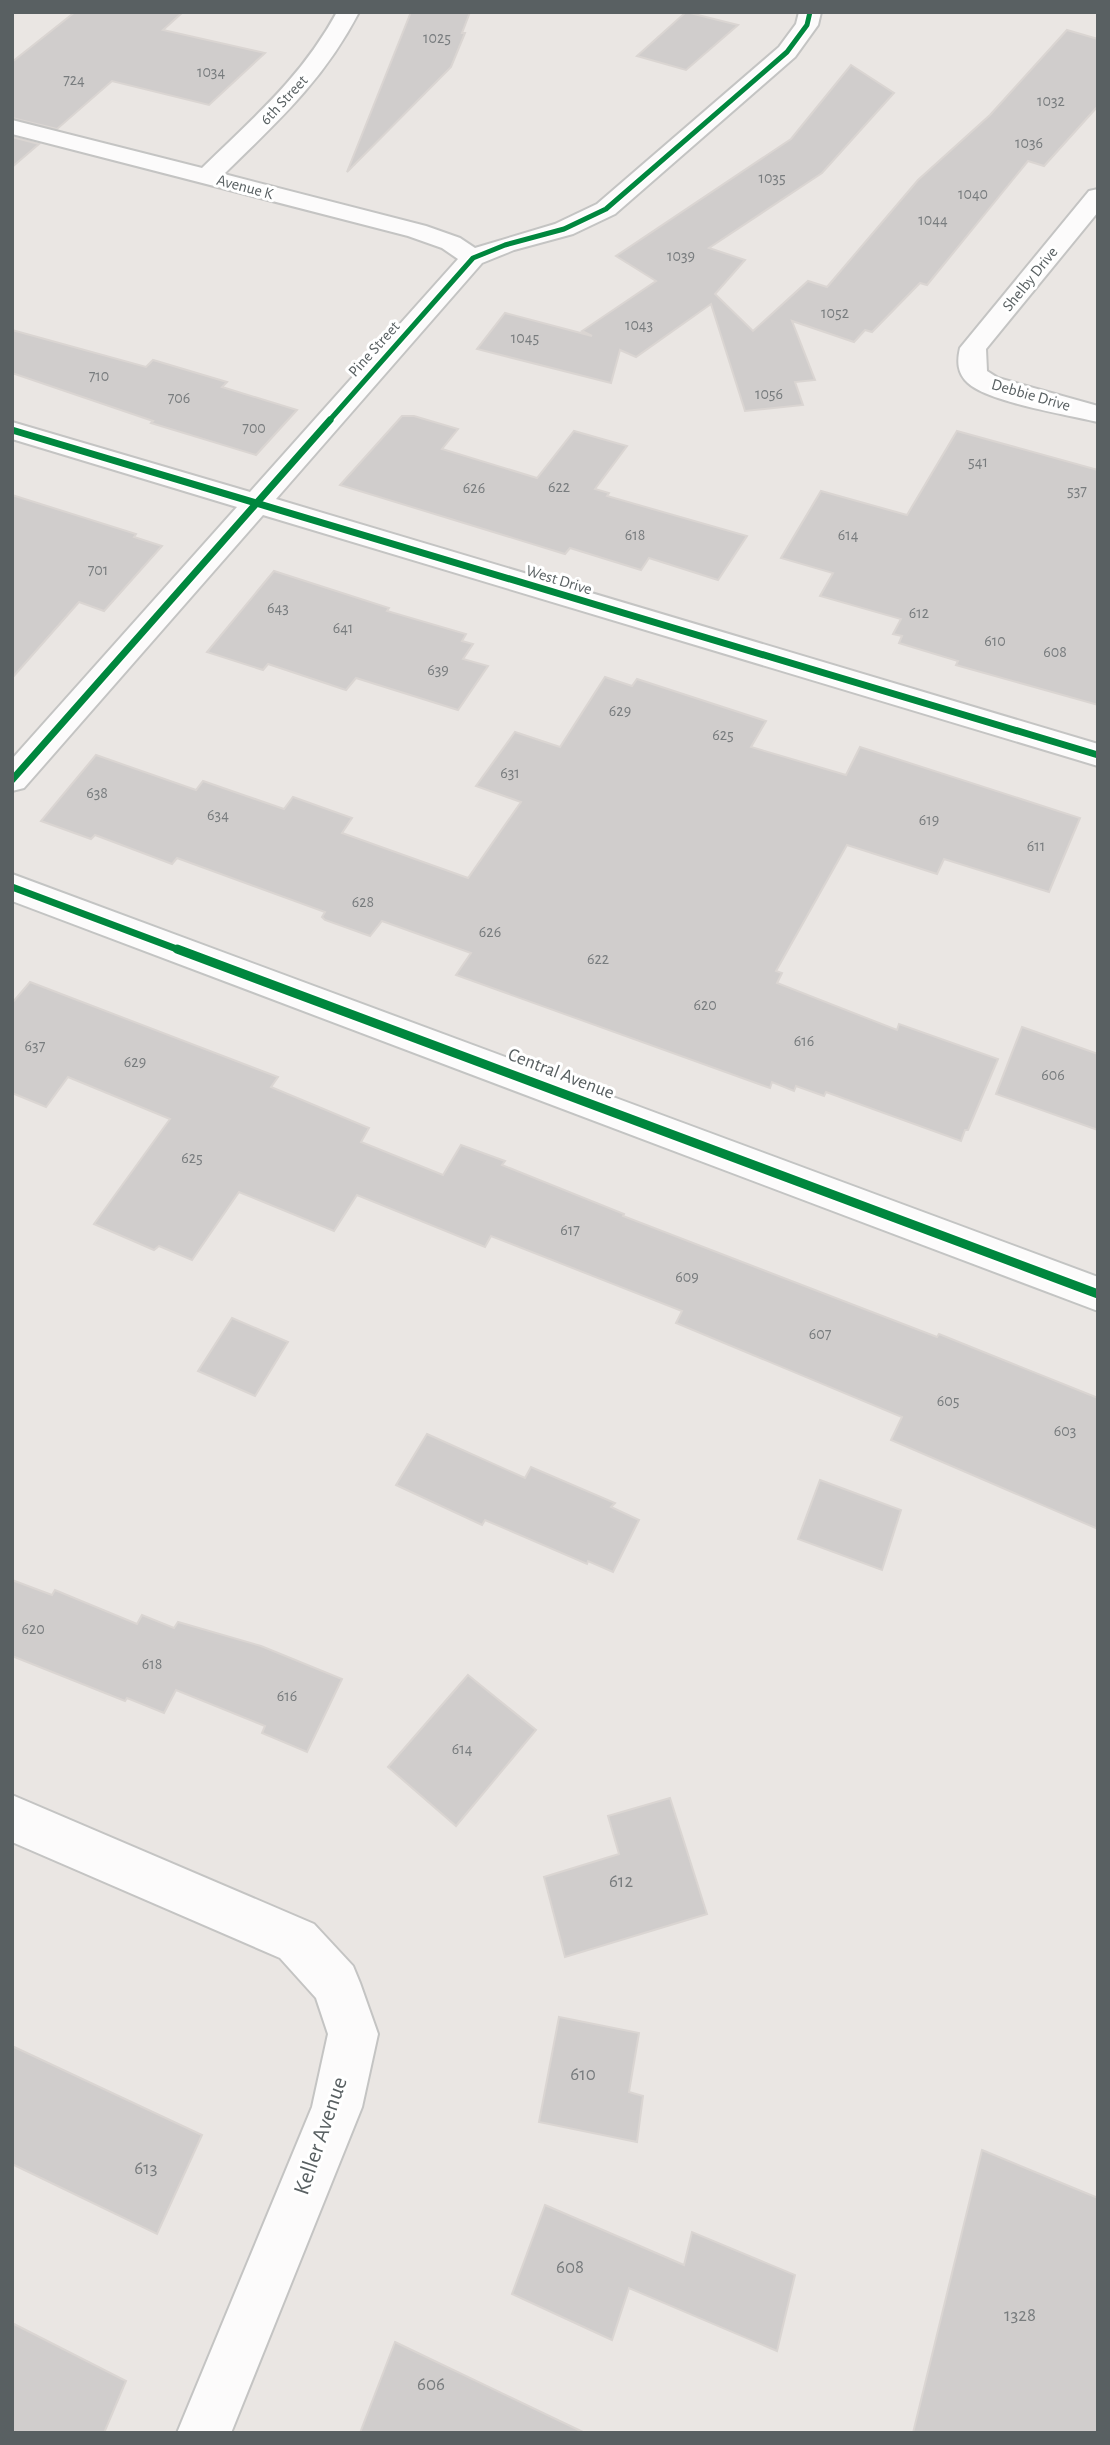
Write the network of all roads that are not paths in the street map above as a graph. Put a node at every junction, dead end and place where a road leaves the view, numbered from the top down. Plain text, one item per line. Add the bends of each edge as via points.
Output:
1 (348, 12) edge
2 (810, 12) edge
3 (12, 127) edge
4 (207, 177) junction
5 (1098, 196) edge
6 (473, 258) junction
7 (971, 366) joint
8 (1098, 414) edge
9 (12, 430) edge
10 (255, 504) junction
11 (1098, 755) edge
12 (12, 780) edge
13 (12, 887) edge
14 (1098, 1294) edge
15 (12, 1818) edge
16 (204, 2433) edge

1 - 4 street, 6th Street via 299,88
2 - 6 street, Pine Street via 807,25 787,52 606,209 564,229
3 - 4 street, Avenue K
4 - 6 street, Avenue K via 417,232 451,243
5 - 7 street, Shelby Drive via 973,348
6 - 10 street, Pine Street
7 - 8 street, Debbie Drive via 978,379
9 - 10 street, West Drive
10 - 11 street, West Drive
10 - 12 street, Pine Street
13 - 14 street, Central Avenue
15 - 16 street, Keller Avenue via 297,1941 336,1983 353,2034 337,2107

